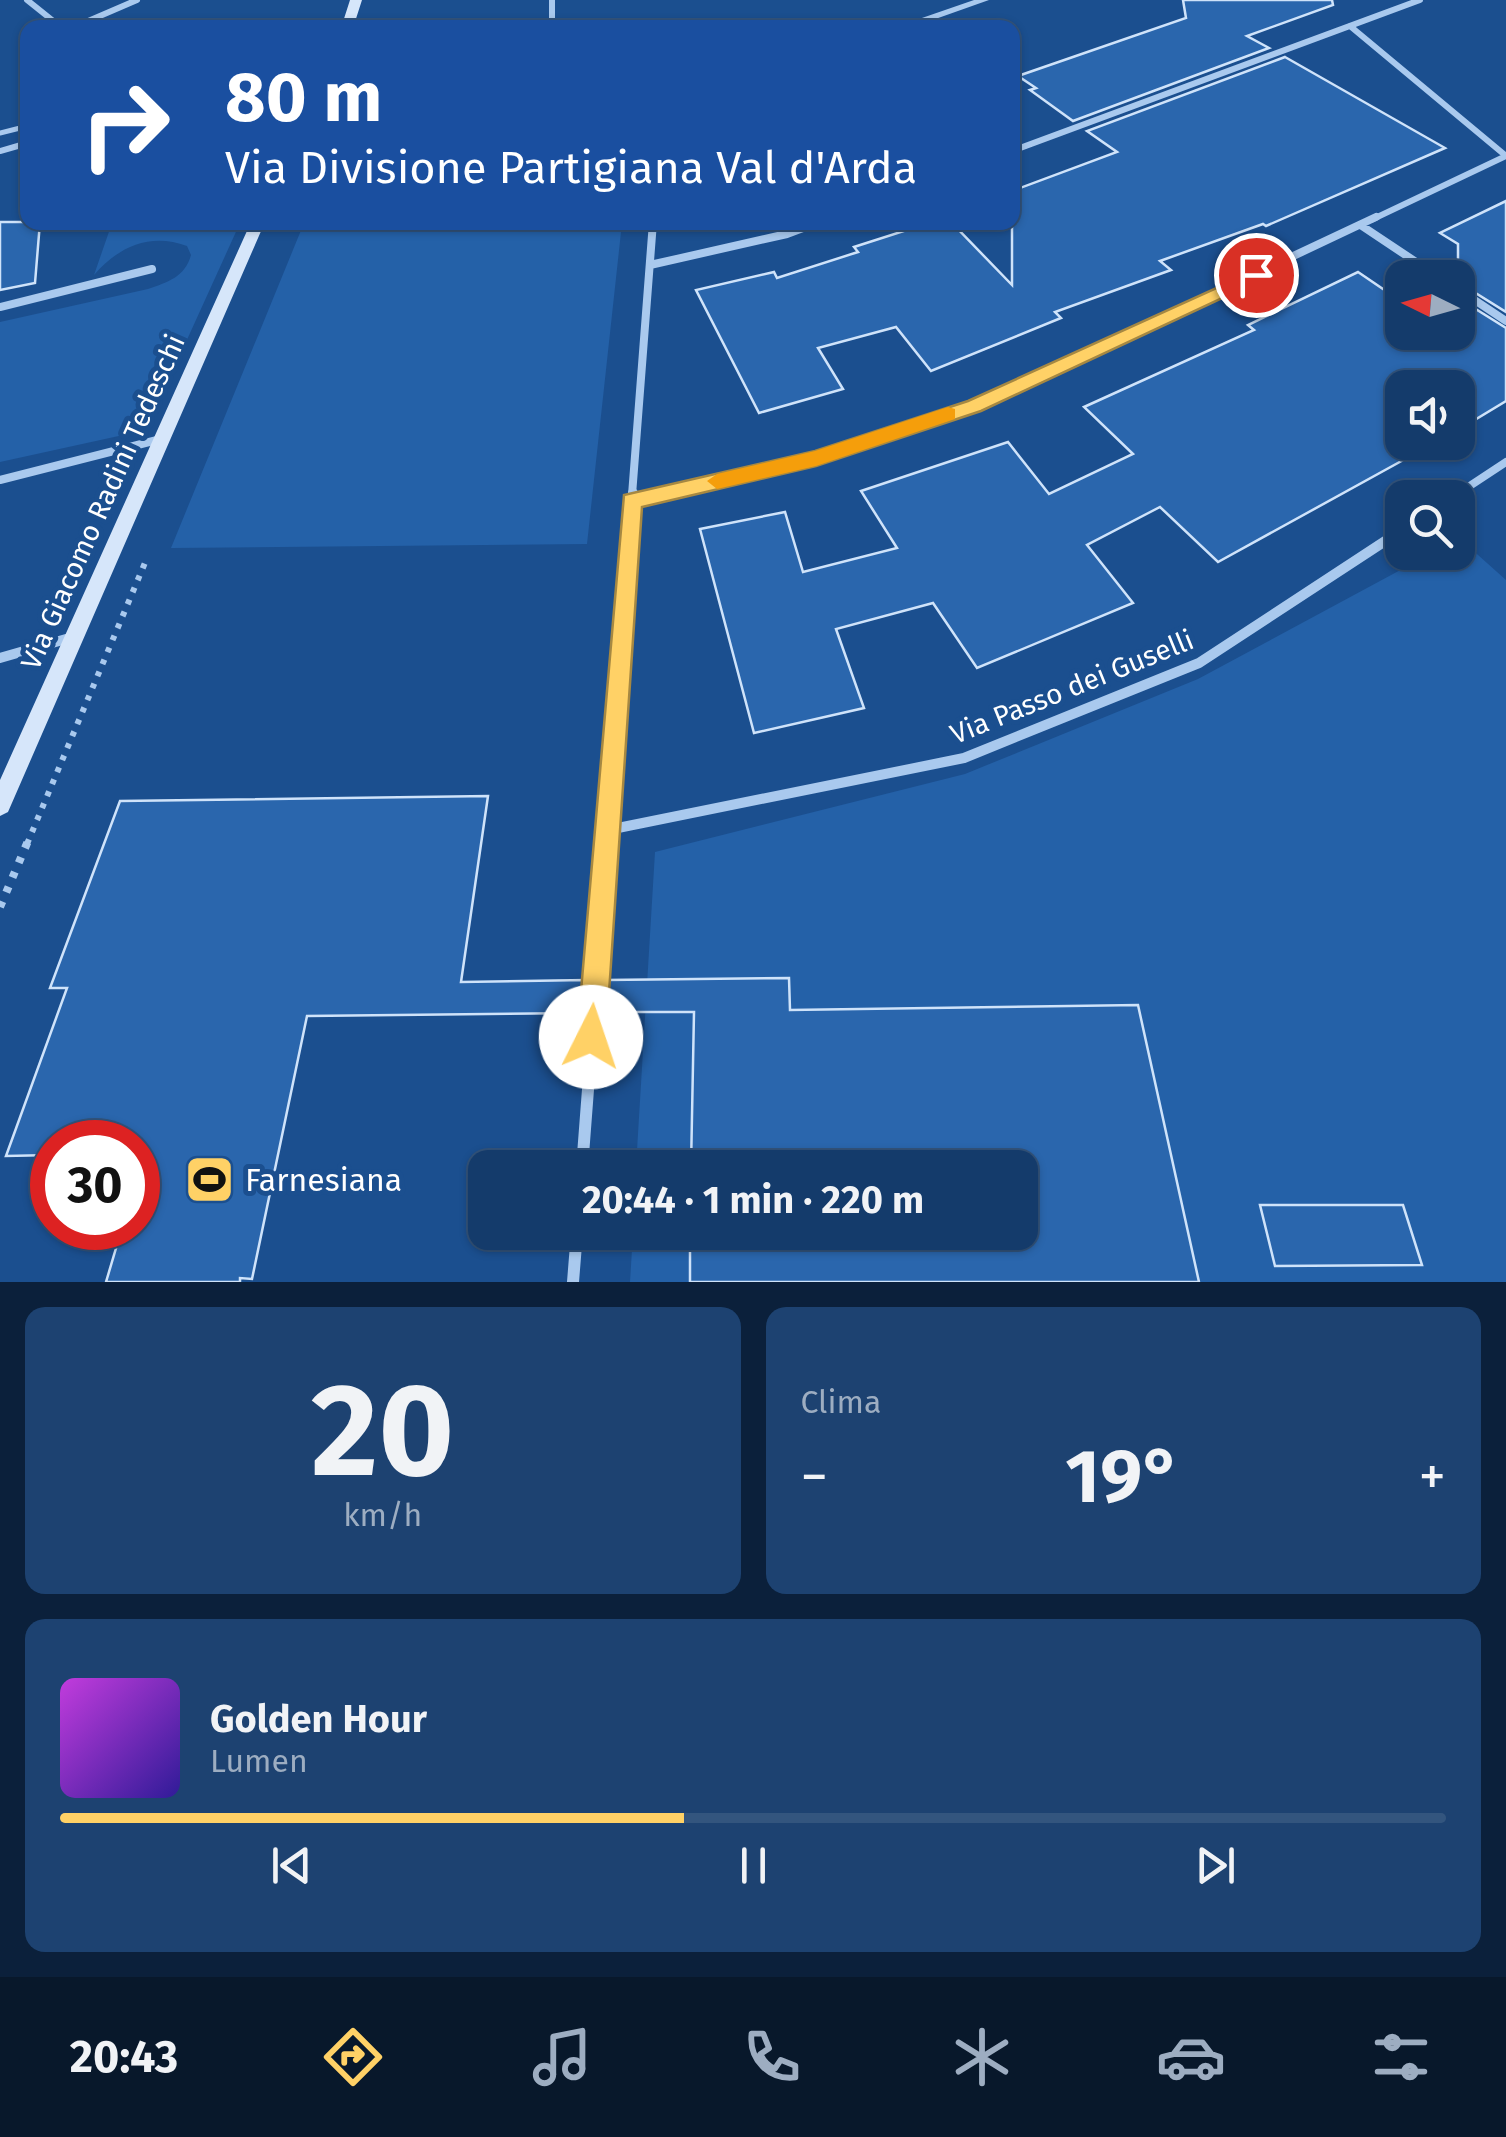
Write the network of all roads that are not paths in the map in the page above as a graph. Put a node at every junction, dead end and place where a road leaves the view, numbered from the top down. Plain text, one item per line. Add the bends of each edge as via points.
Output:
1 (27, 0) edge
2 (137, 0) edge
3 (984, 0) edge
4 (1420, 0) edge
5 (52, 20) edge
6 (91, 20) edge
7 (923, 20) edge
8 (1350, 26) junction
9 (1020, 148) edge
10 (1362, 226) junction
11 (254, 230) edge
12 (652, 230) edge
13 (797, 230) edge
14 (1413, 260) edge
15 (650, 264) junction
16 (152, 269) dead end
17 (1475, 300) edge
18 (0, 307) edge
19 (1506, 320) edge
20 (161, 439) junction
21 (1506, 462) edge
22 (0, 480) edge
23 (1475, 483) edge
24 (632, 501) junction
25 (1385, 541) edge
26 (73, 637) junction
27 (0, 658) edge
28 (0, 805) edge
29 (608, 830) junction
30 (583, 1150) edge
31 (576, 1250) edge
32 (574, 1282) edge

1 - 5 street
2 - 6 street
3 - 7 street
4 - 8 street
8 - 9 street
8 - 10 street via 1506,156
10 - 14 street
10 - 24 street via 974,406 816,458
11 - 20 main road, Via Giacomo Radini Tedeschi
12 - 15 street
13 - 15 street
15 - 24 street
16 - 18 street
17 - 19 street
20 - 22 street
20 - 26 main road, Via Giacomo Radini Tedeschi
21 - 23 street
24 - 29 street
25 - 29 street, Via Passo dei Guselli via 1199,663 964,758
26 - 27 street
26 - 28 main road, Via Giacomo Radini Tedeschi
29 - 30 street
31 - 32 street

